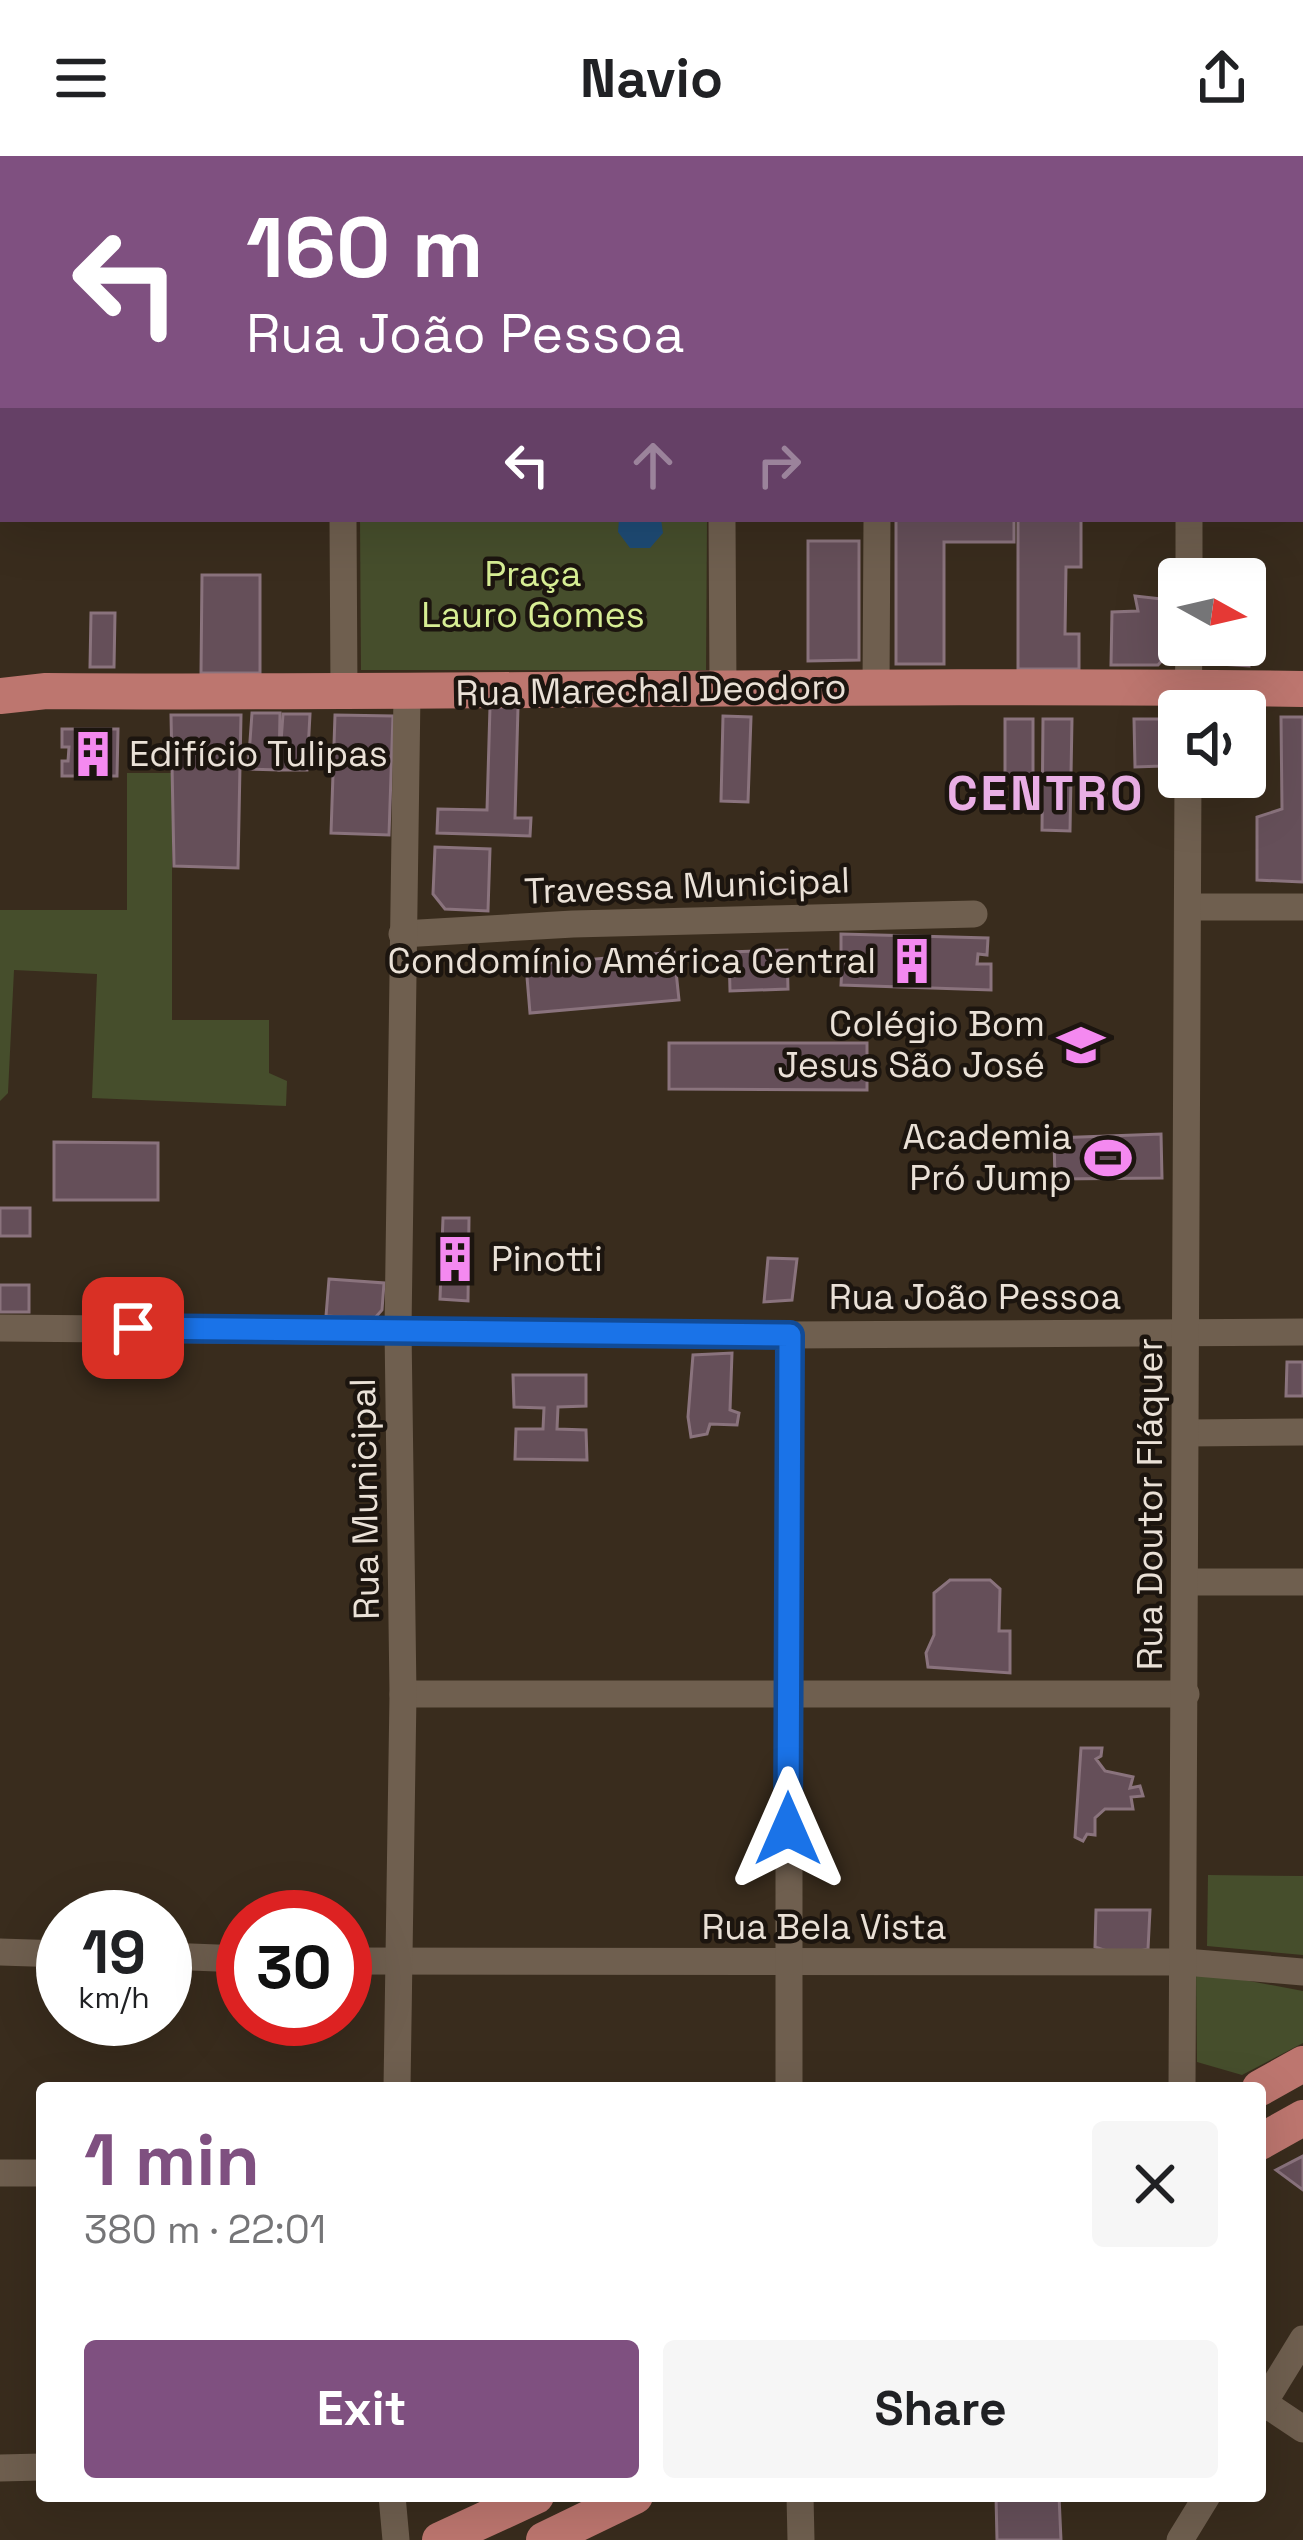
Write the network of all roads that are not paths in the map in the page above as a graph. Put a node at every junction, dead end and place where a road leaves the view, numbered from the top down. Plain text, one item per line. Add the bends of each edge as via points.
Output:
1 (343, 522) edge
2 (722, 522) edge
3 (877, 522) edge
4 (1189, 522) edge
5 (1189, 558) edge
6 (876, 686) junction
7 (723, 688) junction
8 (1303, 689) edge
9 (1266, 692) edge
10 (344, 693) junction
11 (407, 694) junction
12 (0, 696) edge
13 (1158, 698) edge
14 (1188, 798) edge
15 (1188, 907) junction
16 (1303, 907) edge
17 (974, 914) dead end
18 (402, 934) junction
19 (0, 1328) edge
20 (398, 1329) junction
21 (1186, 1332) junction
22 (1303, 1332) edge
23 (790, 1335) junction
24 (1303, 1432) edge
25 (1186, 1433) junction
26 (1186, 1582) junction
27 (1303, 1582) edge
28 (403, 1694) junction
29 (788, 1694) junction
30 (1186, 1694) junction
31 (0, 1952) edge
32 (36, 1953) edge
33 (372, 1962) edge
34 (1185, 1962) junction
35 (400, 1963) junction
36 (788, 1964) junction
37 (1303, 1972) edge
38 (1303, 2064) edge
39 (397, 2082) edge
40 (789, 2082) edge
41 (1182, 2082) edge
42 (1266, 2085) edge
43 (1303, 2118) edge
44 (1266, 2139) edge
45 (0, 2173) edge
46 (36, 2173) edge
47 (1296, 2348) edge
48 (1266, 2356) edge
49 (1266, 2399) edge
50 (1266, 2408) edge
51 (1303, 2429) edge
52 (36, 2467) edge
53 (0, 2468) edge
54 (393, 2502) edge
55 (523, 2502) edge
56 (623, 2502) edge
57 (800, 2502) edge
58 (1204, 2502) edge
59 (396, 2540) edge
60 (440, 2540) edge
61 (544, 2540) edge
62 (801, 2540) edge
63 (1182, 2540) edge

1 - 10 street
2 - 7 street
3 - 6 street
4 - 5 street
6 - 7 main road, Rua Marechal Deodoro
6 - 13 main road, Rua Marechal Deodoro
7 - 11 main road, Rua Marechal Deodoro
8 - 9 main road, Rua Marechal Deodoro
10 - 11 main road, Rua Marechal Deodoro
10 - 12 main road, Rua Marechal Deodoro
11 - 18 street, Rua Municipal
14 - 15 street, Rua Doutor Fláquer
15 - 16 street
15 - 21 street, Rua Doutor Fláquer
17 - 18 street, Travessa Municipal
18 - 20 street, Rua Municipal
19 - 20 street, Rua João Pessoa
20 - 23 street, Rua João Pessoa
20 - 28 street, Rua Municipal
21 - 22 street, Rua João Pessoa
21 - 23 street, Rua João Pessoa
21 - 25 street, Rua Doutor Fláquer
23 - 29 street
24 - 25 street
25 - 26 street, Rua Doutor Fláquer
26 - 27 street
26 - 30 street, Rua Doutor Fláquer
28 - 29 street
28 - 35 street, Rua Municipal
29 - 30 street
29 - 36 street
30 - 34 street, Rua Doutor Fláquer
31 - 32 street
33 - 35 street, Rua Bela Vista
34 - 36 street, Rua Bela Vista
34 - 37 street, Rua Bela Vista
34 - 41 street, Rua Doutor Fláquer
35 - 36 street, Rua Bela Vista
35 - 39 street, Rua Municipal
36 - 40 street
38 - 42 main road
43 - 44 main road
45 - 46 street
47 - 48 street
47 - 49 street
50 - 51 street
52 - 53 street
54 - 59 street
55 - 60 main road
56 - 61 main road
57 - 62 street
58 - 63 street

